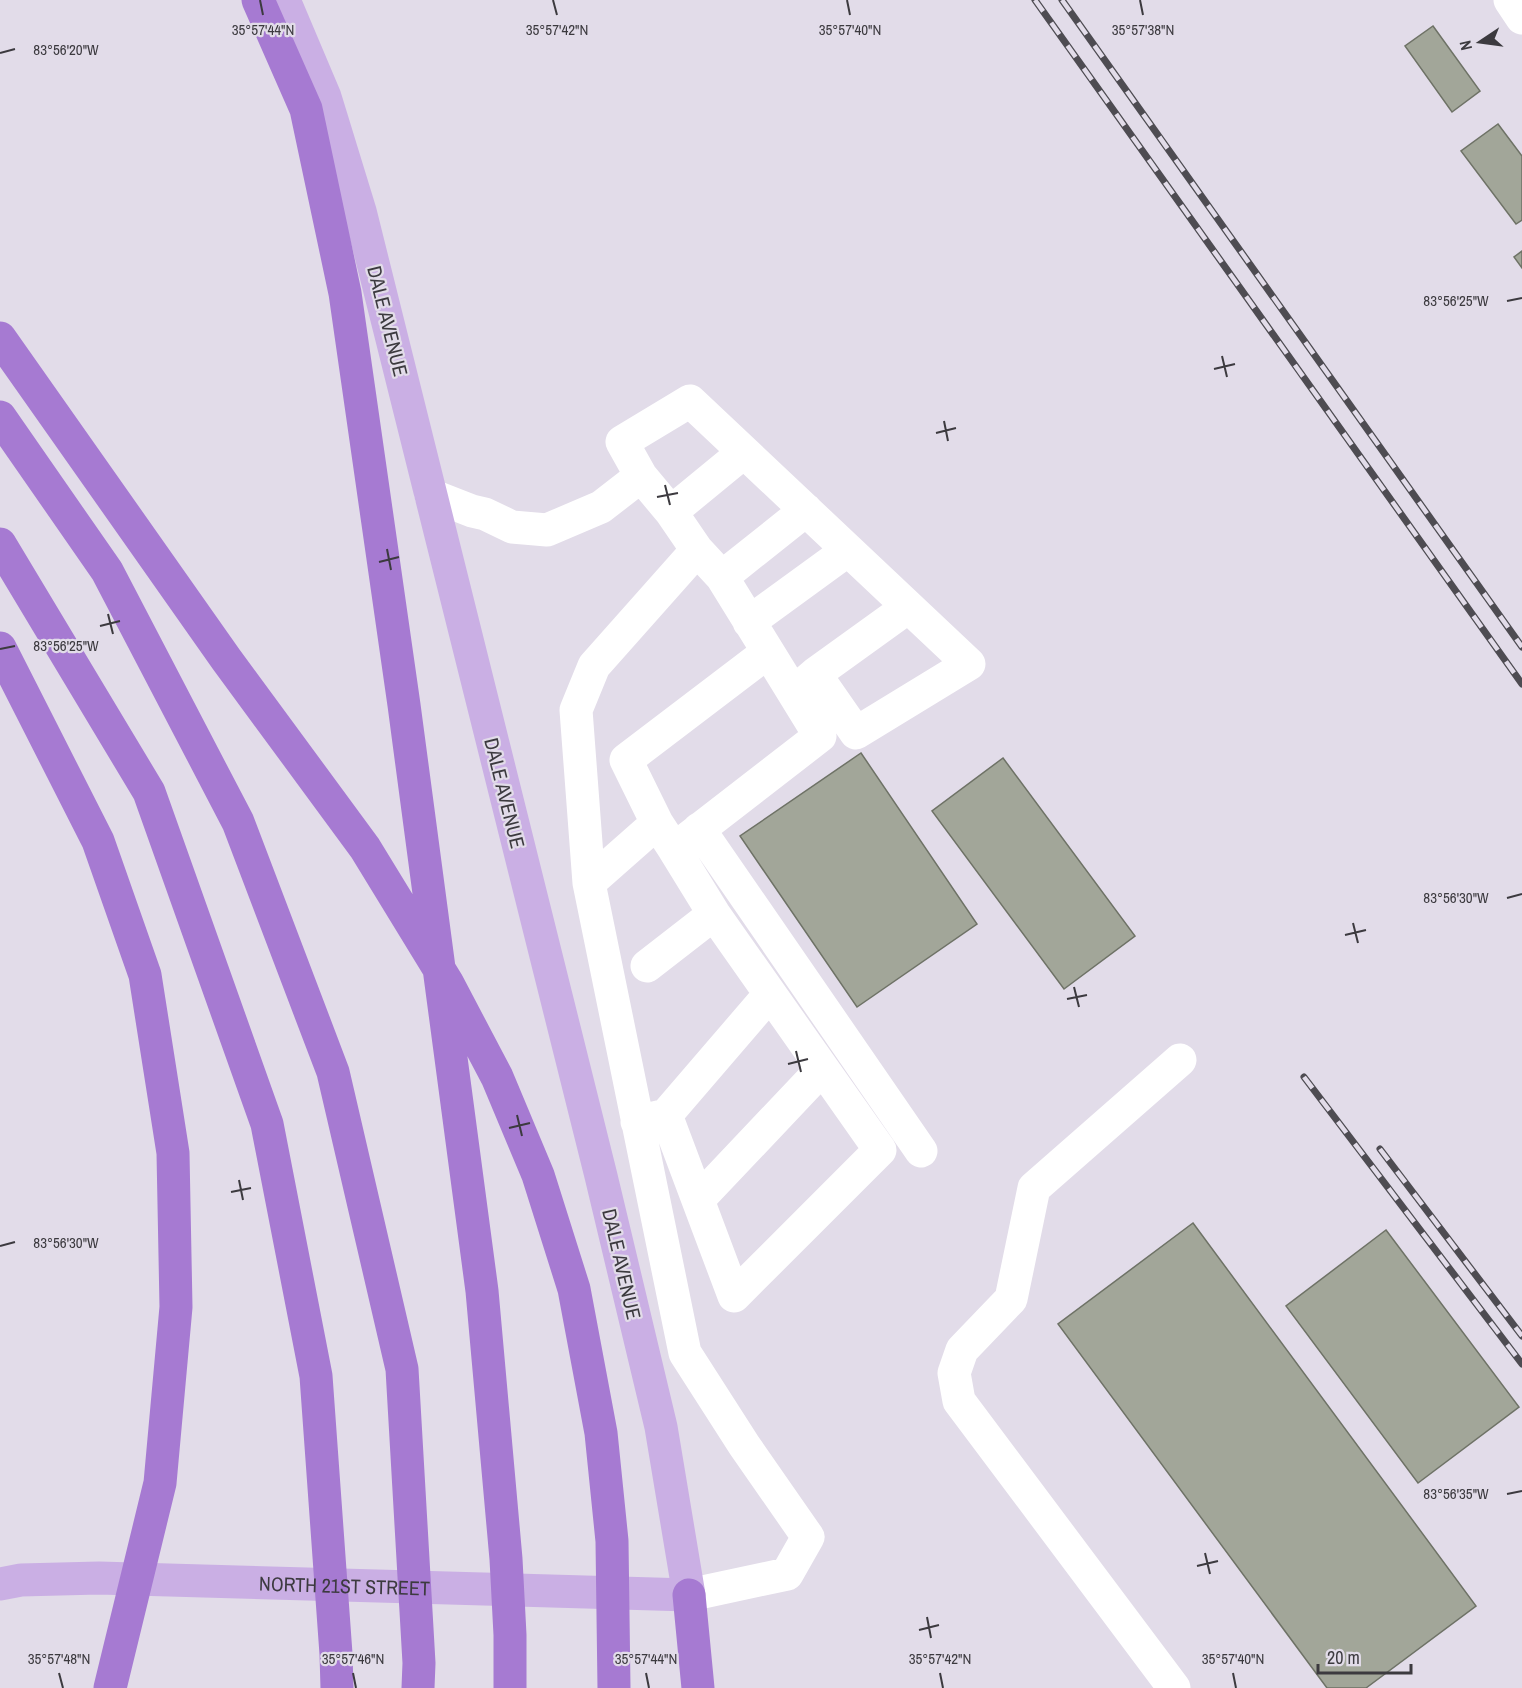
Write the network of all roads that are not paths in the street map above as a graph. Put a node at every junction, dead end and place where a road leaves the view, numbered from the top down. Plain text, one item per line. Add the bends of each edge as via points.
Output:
1 (258, 0) edge
2 (284, 0) edge
3 (1510, 0) edge
4 (1522, 18) edge
5 (0, 338) edge
6 (0, 417) edge
7 (744, 452) junction
8 (641, 476) junction
9 (431, 495) junction
10 (806, 510) junction
11 (671, 512) junction
12 (0, 544) edge
13 (698, 550) junction
14 (848, 550) junction
15 (722, 577) junction
16 (908, 607) junction
17 (749, 622) junction
18 (0, 648) edge
19 (768, 652) junction
20 (804, 683) junction
21 (699, 829) junction
22 (665, 836) junction
23 (589, 883) junction
24 (714, 914) junction
25 (647, 966) dead end
26 (770, 994) junction
27 (1180, 1060) dead end
28 (822, 1069) junction
29 (651, 1119) junction
30 (921, 1151) dead end
31 (698, 1200) junction
32 (0, 1584) edge
33 (689, 1596) junction
34 (418, 1675) edge
35 (110, 1688) edge
36 (337, 1688) edge
37 (510, 1688) edge
38 (614, 1688) edge
39 (698, 1688) edge
40 (1174, 1688) edge

1 - 37 highway via 306,109 345,293 482,1291 508,1592
2 - 9 main road, DALE AVENUE via 326,97 360,211
3 - 4 street
5 - 38 highway via 226,659 365,848 447,982 497,1077 538,1175 574,1289 601,1433 611,1530
6 - 34 highway via 107,571 238,822 333,1072 402,1370
7 - 8 street via 690,401 622,442
7 - 10 street
7 - 11 street
8 - 9 street via 601,507 548,530 512,527
8 - 11 street
9 - 33 main road, DALE AVENUE via 661,1427
10 - 14 street
10 - 15 street
11 - 13 street
12 - 36 highway via 149,792 267,1124 316,1376
13 - 15 street
13 - 23 street via 594,666 576,710
14 - 16 street
14 - 17 street
15 - 17 street
16 - 20 street
16 - 20 street via 969,664 856,733
17 - 19 street
18 - 35 highway via 99,841 145,975 173,1153 176,1306 160,1483
19 - 20 street
19 - 22 street via 626,760
20 - 21 street via 820,736
21 - 22 street
21 - 30 street
22 - 23 street
22 - 24 street
23 - 29 street
24 - 25 street
24 - 26 street
26 - 28 street
26 - 29 street
27 - 40 street via 1034,1188 1011,1299 962,1350 954,1372 959,1401
28 - 31 street
28 - 31 street via 880,1150 734,1296
29 - 31 street
29 - 33 street via 685,1353 808,1537 787,1574
32 - 33 main road, NORTH 21ST STREET via 99,1578
33 - 39 highway

